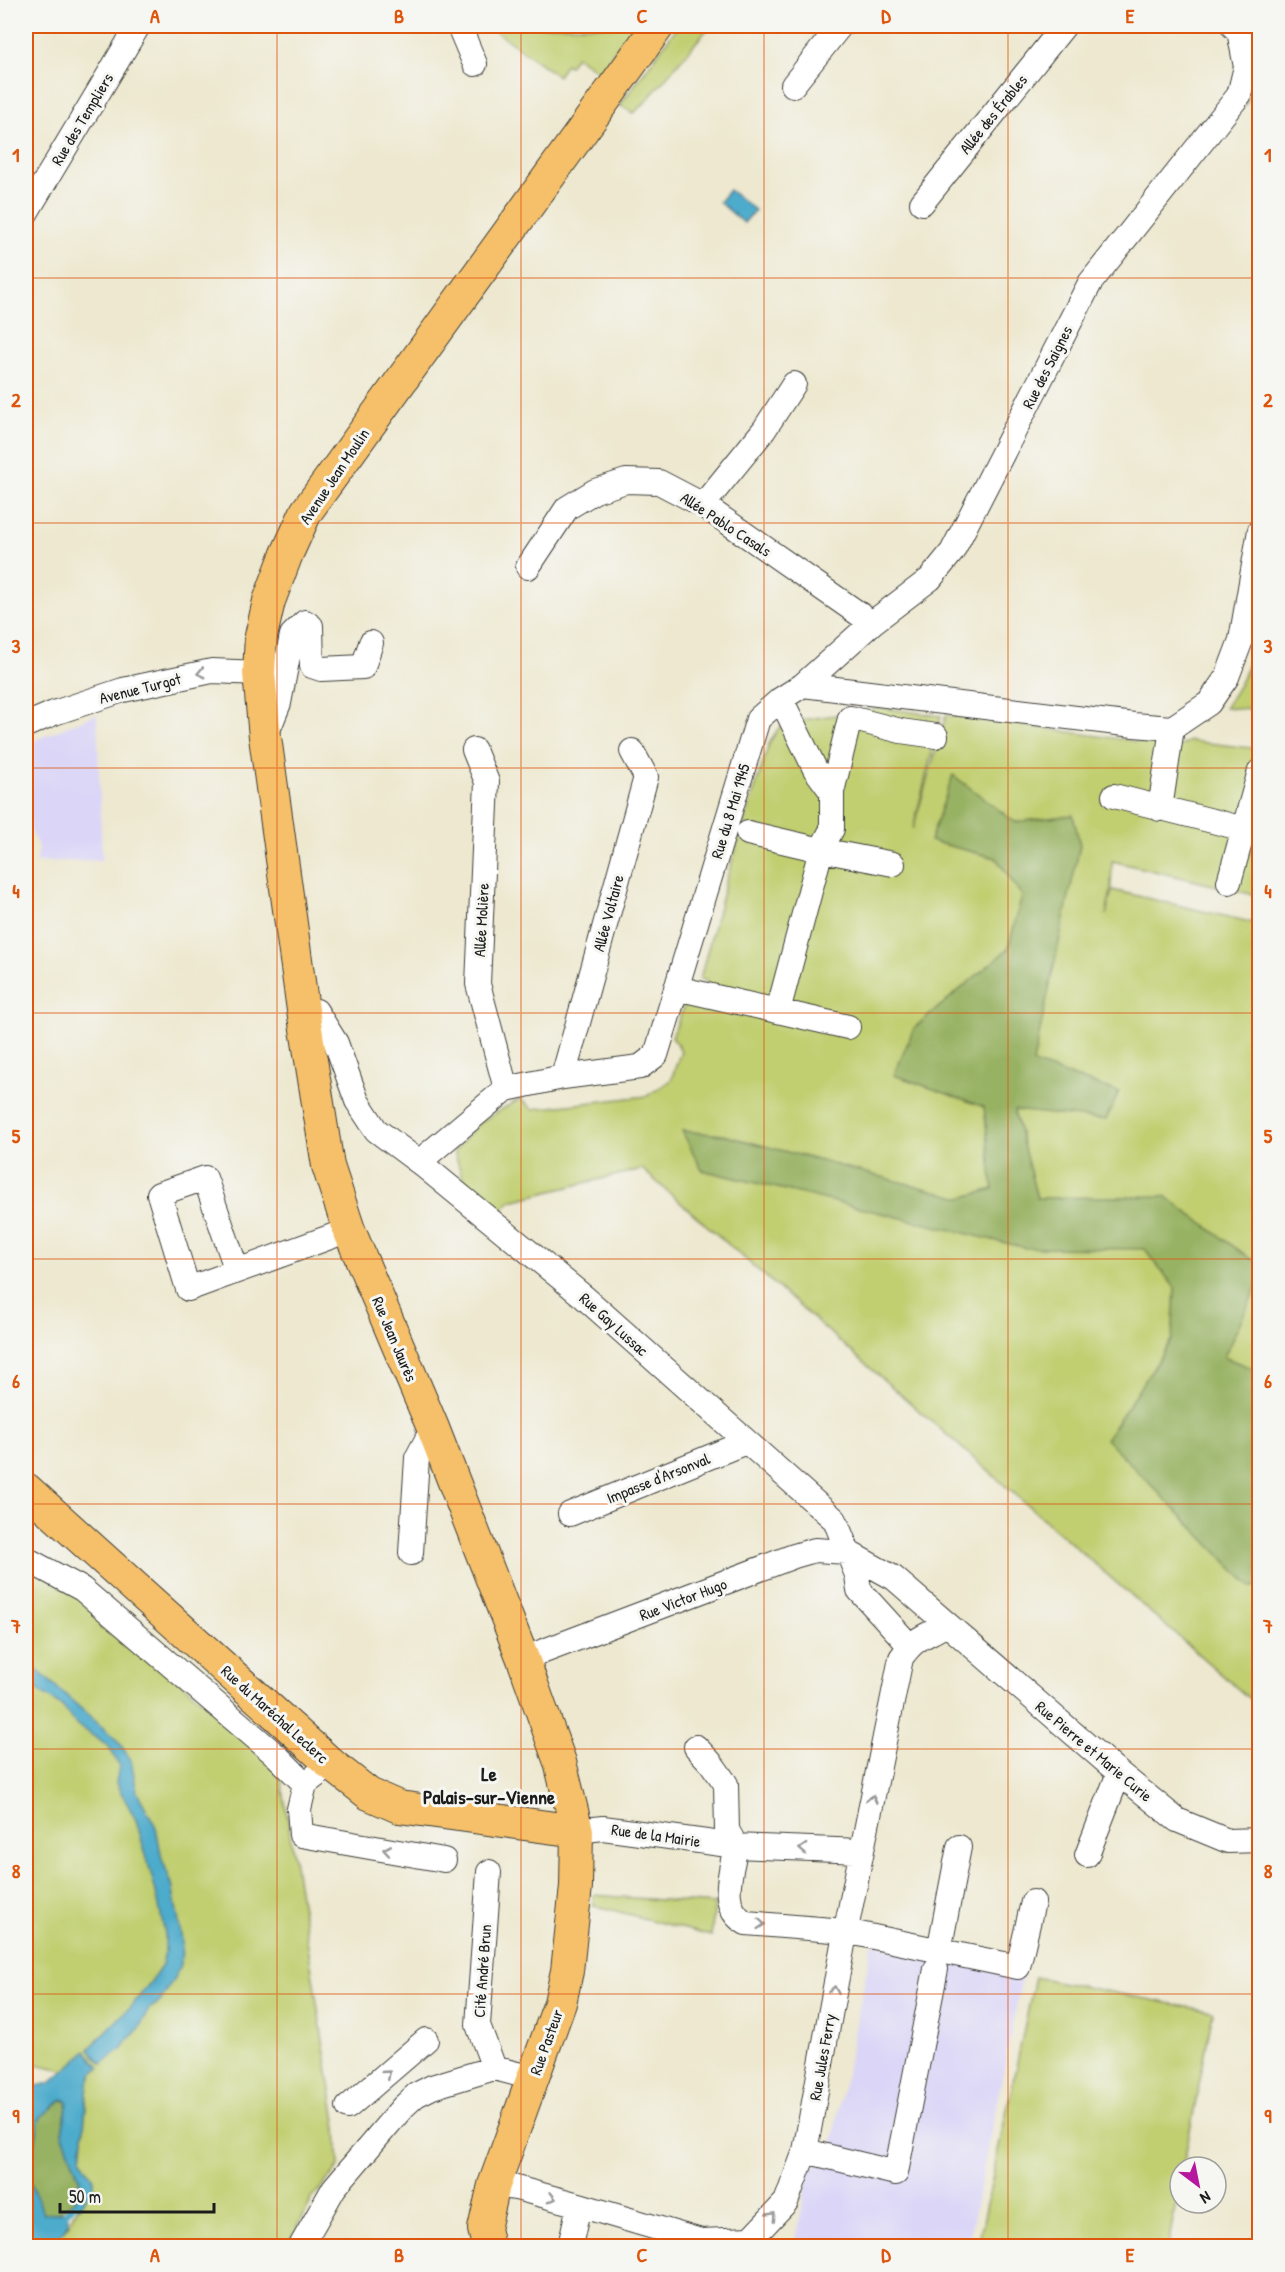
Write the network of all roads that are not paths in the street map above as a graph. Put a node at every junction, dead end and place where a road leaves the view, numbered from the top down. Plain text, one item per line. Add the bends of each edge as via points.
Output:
1 (138, 26) edge
2 (459, 26) edge
3 (658, 26) edge
4 (840, 26) edge
5 (1064, 26) edge
6 (1233, 26) edge
7 (475, 64) dead end
8 (793, 85) dead end
9 (922, 203) dead end
10 (26, 213) edge
11 (794, 384) dead end
12 (703, 505) junction
13 (1260, 530) edge
14 (528, 567) dead end
15 (872, 623) junction
16 (371, 643) dead end
17 (259, 673) junction
18 (803, 685) junction
19 (781, 699) junction
20 (26, 725) edge
21 (1172, 728) junction
22 (936, 736) dead end
23 (265, 737) junction
24 (474, 750) dead end
25 (632, 751) dead end
26 (1260, 771) edge
27 (832, 792) junction
28 (1114, 796) dead end
29 (1160, 809) junction
30 (1251, 831) edge
31 (747, 833) dead end
32 (820, 850) junction
33 (893, 864) dead end
34 (1229, 882) dead end
35 (676, 988) junction
36 (303, 1010) junction
37 (778, 1011) junction
38 (848, 1027) dead end
39 (563, 1077) junction
40 (506, 1089) junction
41 (419, 1162) junction
42 (349, 1230) junction
43 (237, 1271) dead end
44 (433, 1428) junction
45 (746, 1442) junction
46 (26, 1489) edge
47 (570, 1514) dead end
48 (847, 1552) junction
49 (411, 1553) dead end
50 (26, 1559) edge
51 (946, 1624) junction
52 (909, 1645) junction
53 (523, 1659) junction
54 (696, 1747) dead end
55 (331, 1764) junction
56 (1119, 1773) junction
57 (305, 1784) junction
58 (577, 1831) junction
59 (1260, 1840) edge
60 (735, 1846) junction
61 (959, 1847) dead end
62 (861, 1851) junction
63 (1087, 1855) dead end
64 (444, 1860) dead end
65 (489, 1872) dead end
66 (1033, 1902) dead end
67 (845, 1931) junction
68 (938, 1960) junction
69 (426, 2040) dead end
70 (494, 2068) junction
71 (532, 2078) junction
72 (348, 2107) dead end
73 (806, 2151) junction
74 (495, 2185) junction
75 (579, 2205) junction
76 (758, 2243) edge
77 (301, 2247) edge
78 (488, 2247) edge
79 (570, 2247) edge

1 - 10 street, Rue des Templiers
2 - 7 street
3 - 17 main road, Avenue Jean Moulin via 306,512 269,601 261,636
4 - 8 street
5 - 9 street, Allée des Érables
6 - 15 street, Rue des Saignes via 1239,31 1246,67 1239,95 1090,283 952,552 930,579
11 - 12 street via 764,430
12 - 14 street, Allée Pablo Casals via 659,482 626,481 595,491 567,508
12 - 15 street, Allée Pablo Casals
13 - 21 street via 1241,640 1227,677 1209,703
15 - 18 street, Rue des Saignes
16 - 23 street via 363,667 312,666 311,626 305,621 292,635 279,703
17 -> 20 street, Avenue Turgot via 212,671 134,688
17 - 23 main road, Avenue Jean Moulin
18 - 19 street, Rue du 8 Mai 1945
18 - 21 street
19 - 27 street via 815,769
19 - 35 street, Rue du 8 Mai 1945 via 759,720
21 - 29 street
22 - 27 street via 850,717
23 - 36 main road, Avenue Jean Moulin
24 - 40 street, Allée Molière via 487,782 478,984
25 - 39 street, Allée Voltaire via 646,777
26 - 30 street
27 - 32 street via 832,829
28 - 29 street
29 - 30 street
30 - 34 street
31 - 32 street
32 - 33 street
32 - 37 street
35 - 37 street
35 - 39 street, Rue du 8 Mai 1945 via 656,1055 640,1067
36 - 41 street, Rue Gay Lussac via 316,1011 336,1043 357,1101 376,1130
36 - 42 main road, Rue Jean Jaurès via 328,1166
37 - 38 street
39 - 40 street, Rue du 8 Mai 1945
40 - 41 street, Rue du 8 Mai 1945
41 - 45 street, Rue Gay Lussac via 584,1297
42 - 43 street
42 - 44 main road, Rue Jean Jaurès
44 - 49 street via 417,1458
44 - 53 main road, Rue Jean Jaurès
45 - 47 street, Impasse d'Arsonval
45 - 48 street, Rue Gay Lussac via 835,1520
46 - 55 main road, Rue du Maréchal Leclerc
48 - 51 street via 894,1578
48 - 52 street, Rue Gay Lussac via 859,1590
48 - 53 street, Rue Victor Hugo via 815,1550 794,1556
50 - 57 street via 82,1589
51 - 52 street
51 - 56 street, Rue Pierre et Marie Curie
62 -> 52 street, Rue Jules Ferry via 901,1658
53 - 58 main road, Rue Pasteur via 560,1762
54 - 60 street via 726,1784 727,1830
55 - 57 street
55 - 58 main road, Rue du Maréchal Leclerc via 369,1794 399,1807
56 - 59 street, Rue Pierre et Marie Curie via 1177,1820 1228,1841
56 - 63 street
64 -> 57 street via 301,1835 299,1809
58 - 60 street, Rue de la Mairie via 603,1828
58 - 71 main road, Rue Pasteur via 567,1971 560,2003
62 -> 60 street, Rue de la Mairie
60 -> 67 street via 729,1905 736,1917 746,1923
61 - 68 street
62 - 67 street, Rue Jules Ferry
65 - 70 street, Cité André Brun via 478,2025
66 - 68 street via 1018,1967
67 - 68 street
73 -> 67 street, Rue Jules Ferry
68 - 73 street via 896,2174
72 -> 69 street
70 - 71 street
70 - 77 street via 432,2087 403,2107 334,2188
71 - 74 main road, Rue Pasteur
76 -> 73 street, Rue Jules Ferry via 786,2202
74 -> 75 street, Rue Jules Ferry
74 - 78 main road, Rue Pasteur via 484,2229
75 - 76 street, Rue Jules Ferry via 701,2241
75 - 79 street

